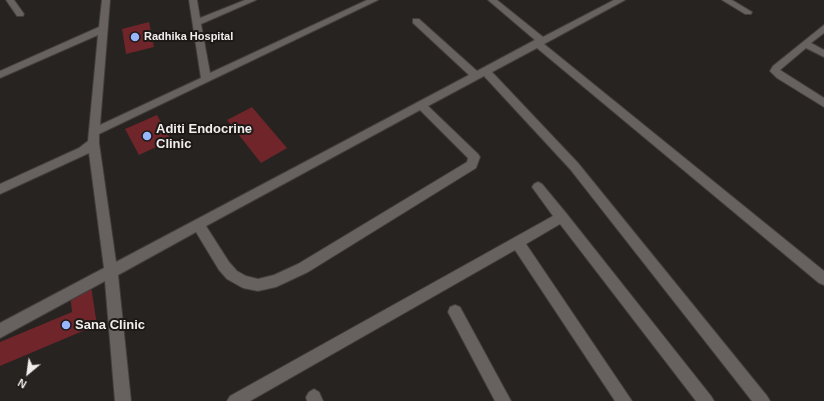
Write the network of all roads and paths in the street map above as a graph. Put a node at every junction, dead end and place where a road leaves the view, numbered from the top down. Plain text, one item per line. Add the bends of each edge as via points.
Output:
1 (10, 0) edge
2 (106, 0) edge
3 (193, 0) edge
4 (252, 0) edge
5 (374, 0) edge
6 (492, 0) edge
7 (621, 0) edge
8 (726, 0) edge
9 (748, 12) dead end
10 (20, 14) dead end
11 (416, 21) dead end
12 (197, 23) junction
13 (824, 28) edge
14 (103, 29) junction
15 (539, 42) junction
16 (805, 44) junction
17 (824, 54) edge
18 (481, 73) junction
19 (0, 75) edge
20 (206, 79) junction
21 (824, 103) edge
22 (421, 105) junction
23 (94, 138) junction
24 (538, 187) dead end
25 (0, 189) edge
26 (562, 217) junction
27 (198, 224) junction
28 (517, 242) junction
29 (111, 271) junction
30 (824, 279) edge
31 (455, 312) dead end
32 (0, 332) edge
33 (123, 401) edge
34 (235, 401) edge
35 (503, 401) edge
36 (624, 401) edge
37 (706, 401) edge
38 (762, 401) edge

1 - 10 street
2 - 14 street
3 - 12 street
4 - 12 street
5 - 20 street
6 - 15 street
7 - 15 street
8 - 9 street
11 - 18 street
12 - 20 street
13 - 16 street
14 - 19 street
14 - 23 street
15 - 18 street
15 - 30 street
16 - 17 street
16 - 21 street via 775,71
18 - 22 street
18 - 38 street via 574,166
20 - 23 street
22 - 27 street
22 - 27 street via 474,156 472,165 303,268 276,281 258,285 243,282 224,266
23 - 25 street via 83,151
23 - 29 street
24 - 26 street
26 - 28 street
26 - 37 street
27 - 29 street
28 - 34 street
28 - 36 street
29 - 32 street
29 - 33 street
31 - 35 street

